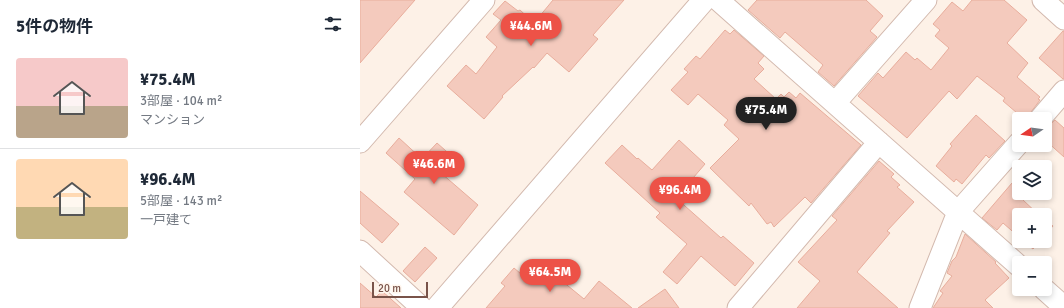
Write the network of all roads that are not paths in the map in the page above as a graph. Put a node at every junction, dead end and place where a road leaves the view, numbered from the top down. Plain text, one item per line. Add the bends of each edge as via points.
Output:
1 (484, 0) edge
2 (704, 0) edge
3 (718, 0) edge
4 (926, 0) edge
5 (1043, 0) edge
6 (1064, 19) edge
7 (1064, 91) edge
8 (835, 103) junction
9 (1046, 112) edge
10 (360, 142) edge
11 (879, 142) junction
12 (1012, 151) edge
13 (958, 212) junction
14 (360, 251) edge
15 (1012, 260) edge
16 (1052, 296) edge
17 (1064, 306) edge
18 (422, 308) edge
19 (437, 308) edge
20 (738, 308) edge
21 (920, 308) edge

1 - 10 street
2 - 19 street
3 - 8 street
4 - 8 street
5 - 6 street
7 - 9 street
8 - 11 street
11 - 13 street
11 - 20 street
12 - 13 street
13 - 15 street
13 - 21 street
14 - 18 street
16 - 17 street

